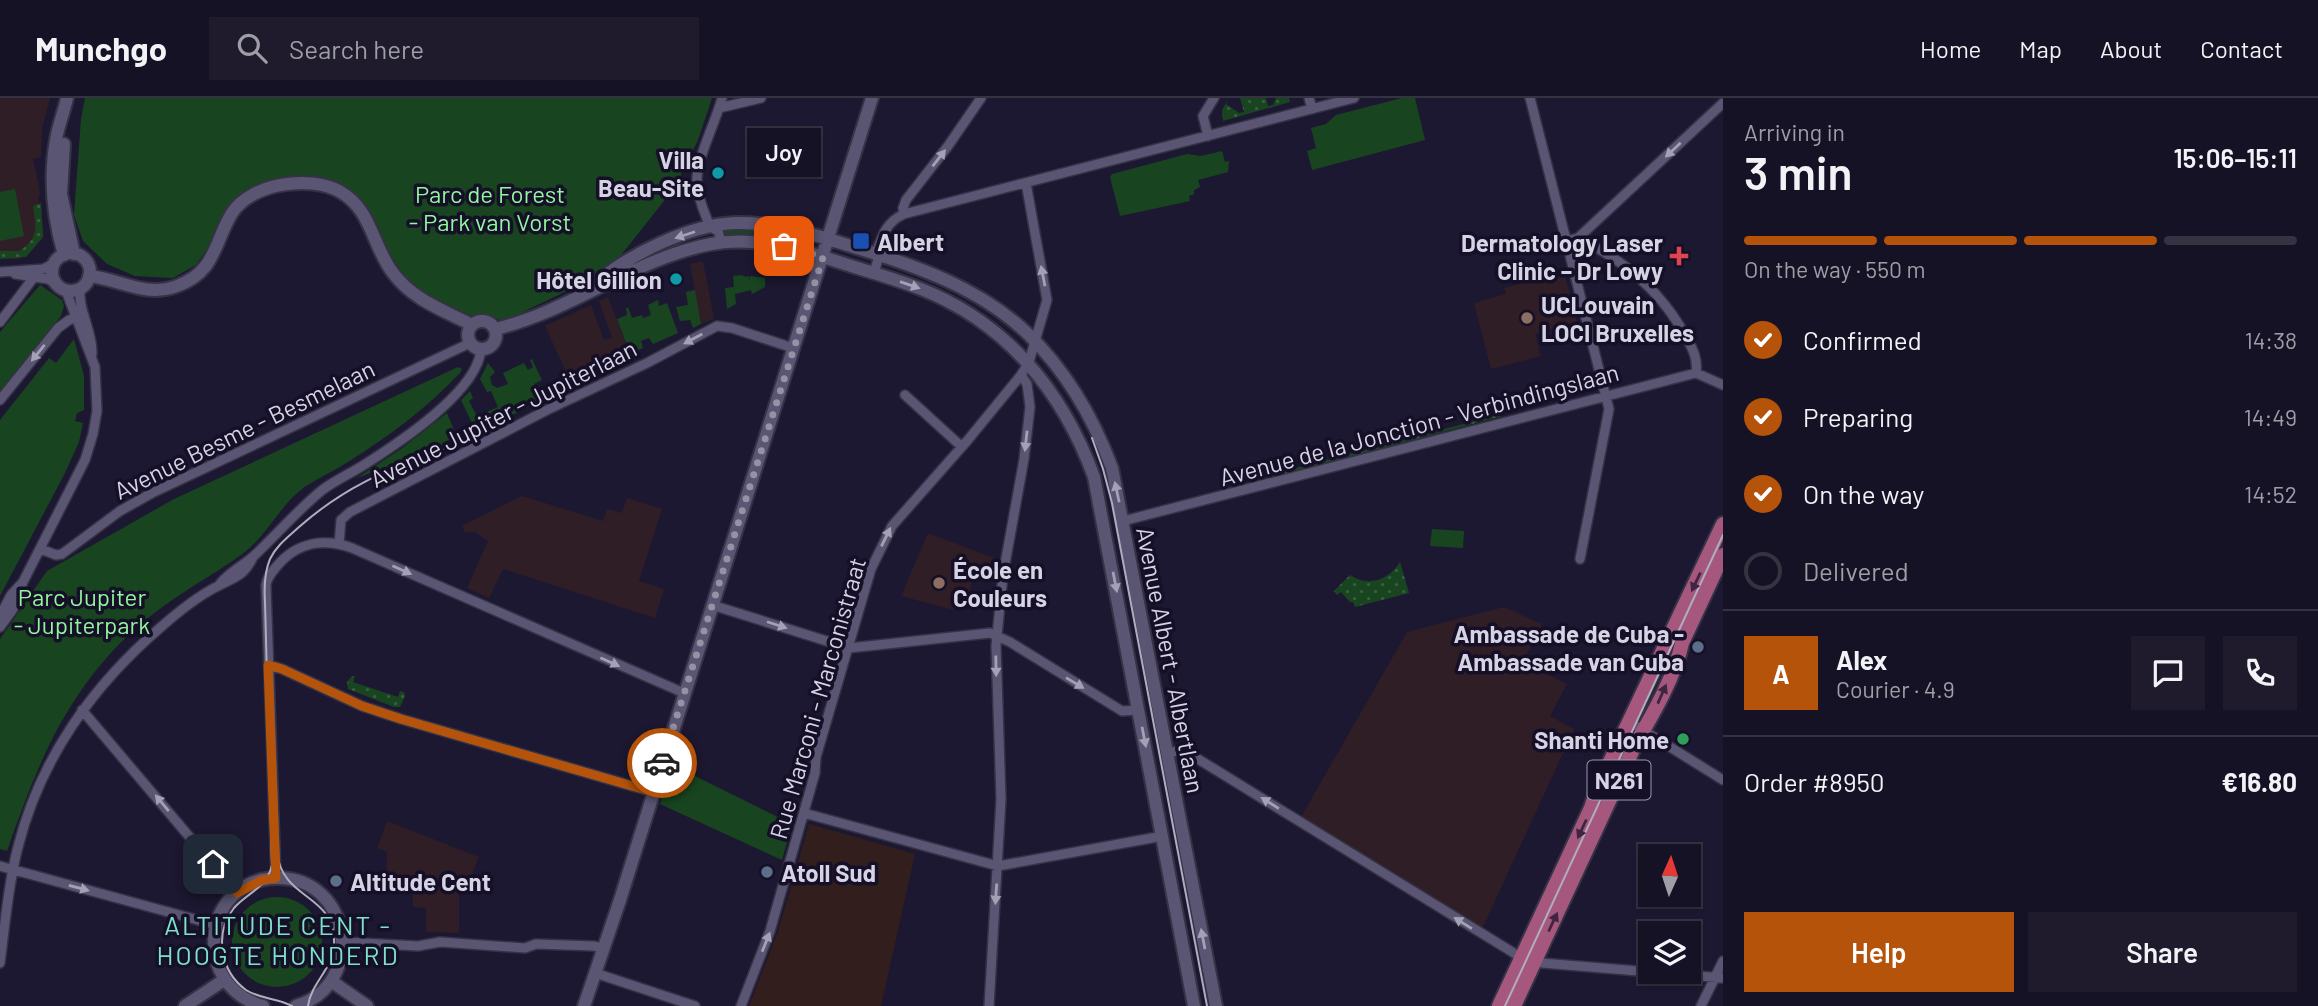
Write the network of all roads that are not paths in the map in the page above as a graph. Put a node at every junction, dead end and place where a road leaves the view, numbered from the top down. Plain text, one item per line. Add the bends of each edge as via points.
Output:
1 (67, 98) edge
2 (761, 98) edge
3 (873, 98) edge
4 (981, 98) edge
5 (1214, 98) edge
6 (1309, 98) edge
7 (1354, 98) edge
8 (1530, 98) edge
9 (721, 103) edge
10 (1723, 103) edge
11 (1312, 109) junction
12 (1208, 136) junction
13 (1026, 183) junction
14 (904, 214) junction
15 (710, 227) junction
16 (1578, 238) junction
17 (828, 239) junction
18 (1566, 241) junction
19 (718, 243) junction
20 (69, 254) junction
21 (876, 254) junction
22 (823, 257) junction
23 (54, 264) junction
24 (1, 272) edge
25 (874, 273) junction
26 (89, 276) junction
27 (34, 277) junction
28 (61, 287) junction
29 (80, 289) junction
30 (585, 293) junction
31 (80, 316) junction
32 (0, 322) edge
33 (472, 325) junction
34 (495, 329) junction
35 (1036, 342) junction
36 (476, 346) junction
37 (793, 348) junction
38 (1029, 362) junction
39 (1696, 373) junction
40 (1021, 375) junction
41 (1723, 385) edge
42 (905, 395) dead end
43 (1606, 395) junction
44 (0, 400) edge
45 (962, 447) junction
46 (1123, 521) junction
47 (1723, 524) edge
48 (340, 544) junction
49 (41, 549) junction
50 (1723, 555) edge
51 (1580, 559) dead end
52 (23, 582) junction
53 (712, 605) junction
54 (0, 616) edge
55 (0, 627) edge
56 (996, 635) junction
57 (849, 648) junction
58 (268, 665) junction
59 (684, 693) junction
60 (82, 710) junction
61 (1139, 710) junction
62 (1630, 722) junction
63 (1644, 730) junction
64 (1167, 751) junction
65 (1723, 780) edge
66 (653, 792) junction
67 (804, 813) junction
68 (1163, 836) junction
69 (0, 866) edge
70 (998, 866) junction
71 (13, 870) junction
72 (276, 878) junction
73 (237, 893) junction
74 (216, 925) junction
75 (343, 942) junction
76 (603, 948) junction
77 (1528, 960) junction
78 (1723, 961) edge
79 (0, 963) edge
80 (595, 973) junction
81 (1719, 978) edge
82 (224, 980) junction
83 (331, 981) junction
84 (186, 1006) edge
85 (260, 1006) edge
86 (299, 1006) edge
87 (367, 1006) edge
88 (584, 1006) edge
89 (695, 1006) edge
90 (741, 1006) edge
91 (989, 1006) edge
92 (1194, 1006) edge
93 (1216, 1006) edge
94 (1499, 1006) edge
95 (1514, 1006) edge
96 (1701, 1006) edge

1 - 20 main road via 61,194
2 - 9 street
3 - 17 main road
14 -> 4 street via 906,200
5 - 12 street via 1203,116
6 - 11 street
7 - 11 street
8 - 18 street
9 - 15 street via 697,180
10 -> 16 street
11 - 12 street
12 - 13 street
13 - 14 street
35 -> 13 street via 1047,300
14 - 21 street via 887,226
15 - 17 main road via 737,223 776,226
15 - 19 street via 718,231
15 -> 30 main road via 626,261
16 - 18 street
16 - 39 street via 1608,254 1657,295 1688,341
17 - 21 main road, Avenue Albert - Albertlaan
17 - 22 main road
18 - 43 street
19 - 22 main road via 765,243
19 - 30 main road via 676,253
20 - 23 main road
20 - 26 main road via 85,259
21 - 25 street
21 - 35 main road, Avenue Albert - Albertlaan via 976,295
22 - 25 main road, Avenue Albert - Albertlaan
22 - 37 main road
23 - 24 street
23 - 28 main road via 52,277
24 - 27 street
25 -> 38 main road, Avenue Albert - Albertlaan via 969,313
26 - 29 main road
26 - 33 main road via 146,290 177,286 204,269 230,219 268,189 317,185 348,197 365,213 386,263 402,285 421,300
27 - 28 street
27 - 32 street
28 - 29 main road
28 - 31 street
29 - 31 street
30 - 34 main road via 533,318
31 -> 44 street via 58,328
31 - 49 street via 93,343 97,411 78,476
33 - 34 main road via 484,321
33 - 36 main road, Avenue Besme - Besmelaan via 468,334
34 - 36 main road, Avenue Besme - Besmelaan via 495,342 489,348
35 - 38 street
46 -> 35 main road, Avenue Albert - Albertlaan via 1112,468 1091,416
36 - 49 street, Avenue Besme - Besmelaan via 152,493 62,554
36 - 60 street, Avenue Besme - Besmelaan via 478,363 468,381 439,410 324,489 254,557 138,646
37 -> 48 street, Avenue Jupiter - Jupiterlaan via 717,326 350,512 341,520
37 - 53 main road
38 - 40 street, Rue Marconi - Marconistraat
38 -> 61 main road, Avenue Albert - Albertlaan via 1072,423 1094,477
39 - 41 street
39 - 43 street, Avenue de la Jonction - Verbindingslaan
40 - 45 street, Rue Marconi - Marconistraat
40 -> 56 street via 1029,395 1028,420
42 - 45 street
43 - 46 street, Avenue de la Jonction - Verbindingslaan
43 - 51 street via 1609,409
57 -> 45 street, Rue Marconi - Marconistraat via 871,569 892,526
46 - 64 main road, Avenue Albert - Albertlaan
47 -> 62 main road, N261
48 - 58 street via 304,545 290,552 269,576
48 -> 59 street
49 - 52 street
63 -> 50 main road, N261
52 - 54 street
52 - 55 street
53 -> 57 street
53 - 59 main road
56 - 57 street
56 -> 61 street via 1122,711
56 -> 70 street via 1001,799
57 - 67 street, Rue Marconi - Marconistraat
58 - 66 street via 401,719
58 - 72 street
59 - 66 main road
60 - 71 street via 36,795
73 -> 60 street
61 -> 68 main road, Avenue Albert - Albertlaan
62 - 63 street
62 -> 77 main road, N261 via 1598,787
63 - 65 street
77 -> 63 main road, N261
77 -> 64 street via 1185,751
93 -> 64 main road, Avenue Albert - Albertlaan
66 - 76 main road
67 - 70 street
90 -> 67 street, Rue Marconi - Marconistraat via 771,931
68 - 70 street
68 - 92 main road, Avenue Albert - Albertlaan
69 - 71 street
70 -> 91 street
71 -> 74 street
71 - 79 street
72 - 73 main road
72 - 75 main road via 304,884 323,896 335,911
73 - 74 main road
74 - 82 main road via 214,954
75 - 76 street
75 - 83 main road via 341,962
76 - 80 main road
77 - 81 street
77 - 94 main road, N261
77 - 95 main road, N261
78 - 81 street
80 - 88 main road
80 - 89 street
81 - 96 street
82 - 84 main road
82 - 85 main road
83 - 86 main road
83 - 87 main road

